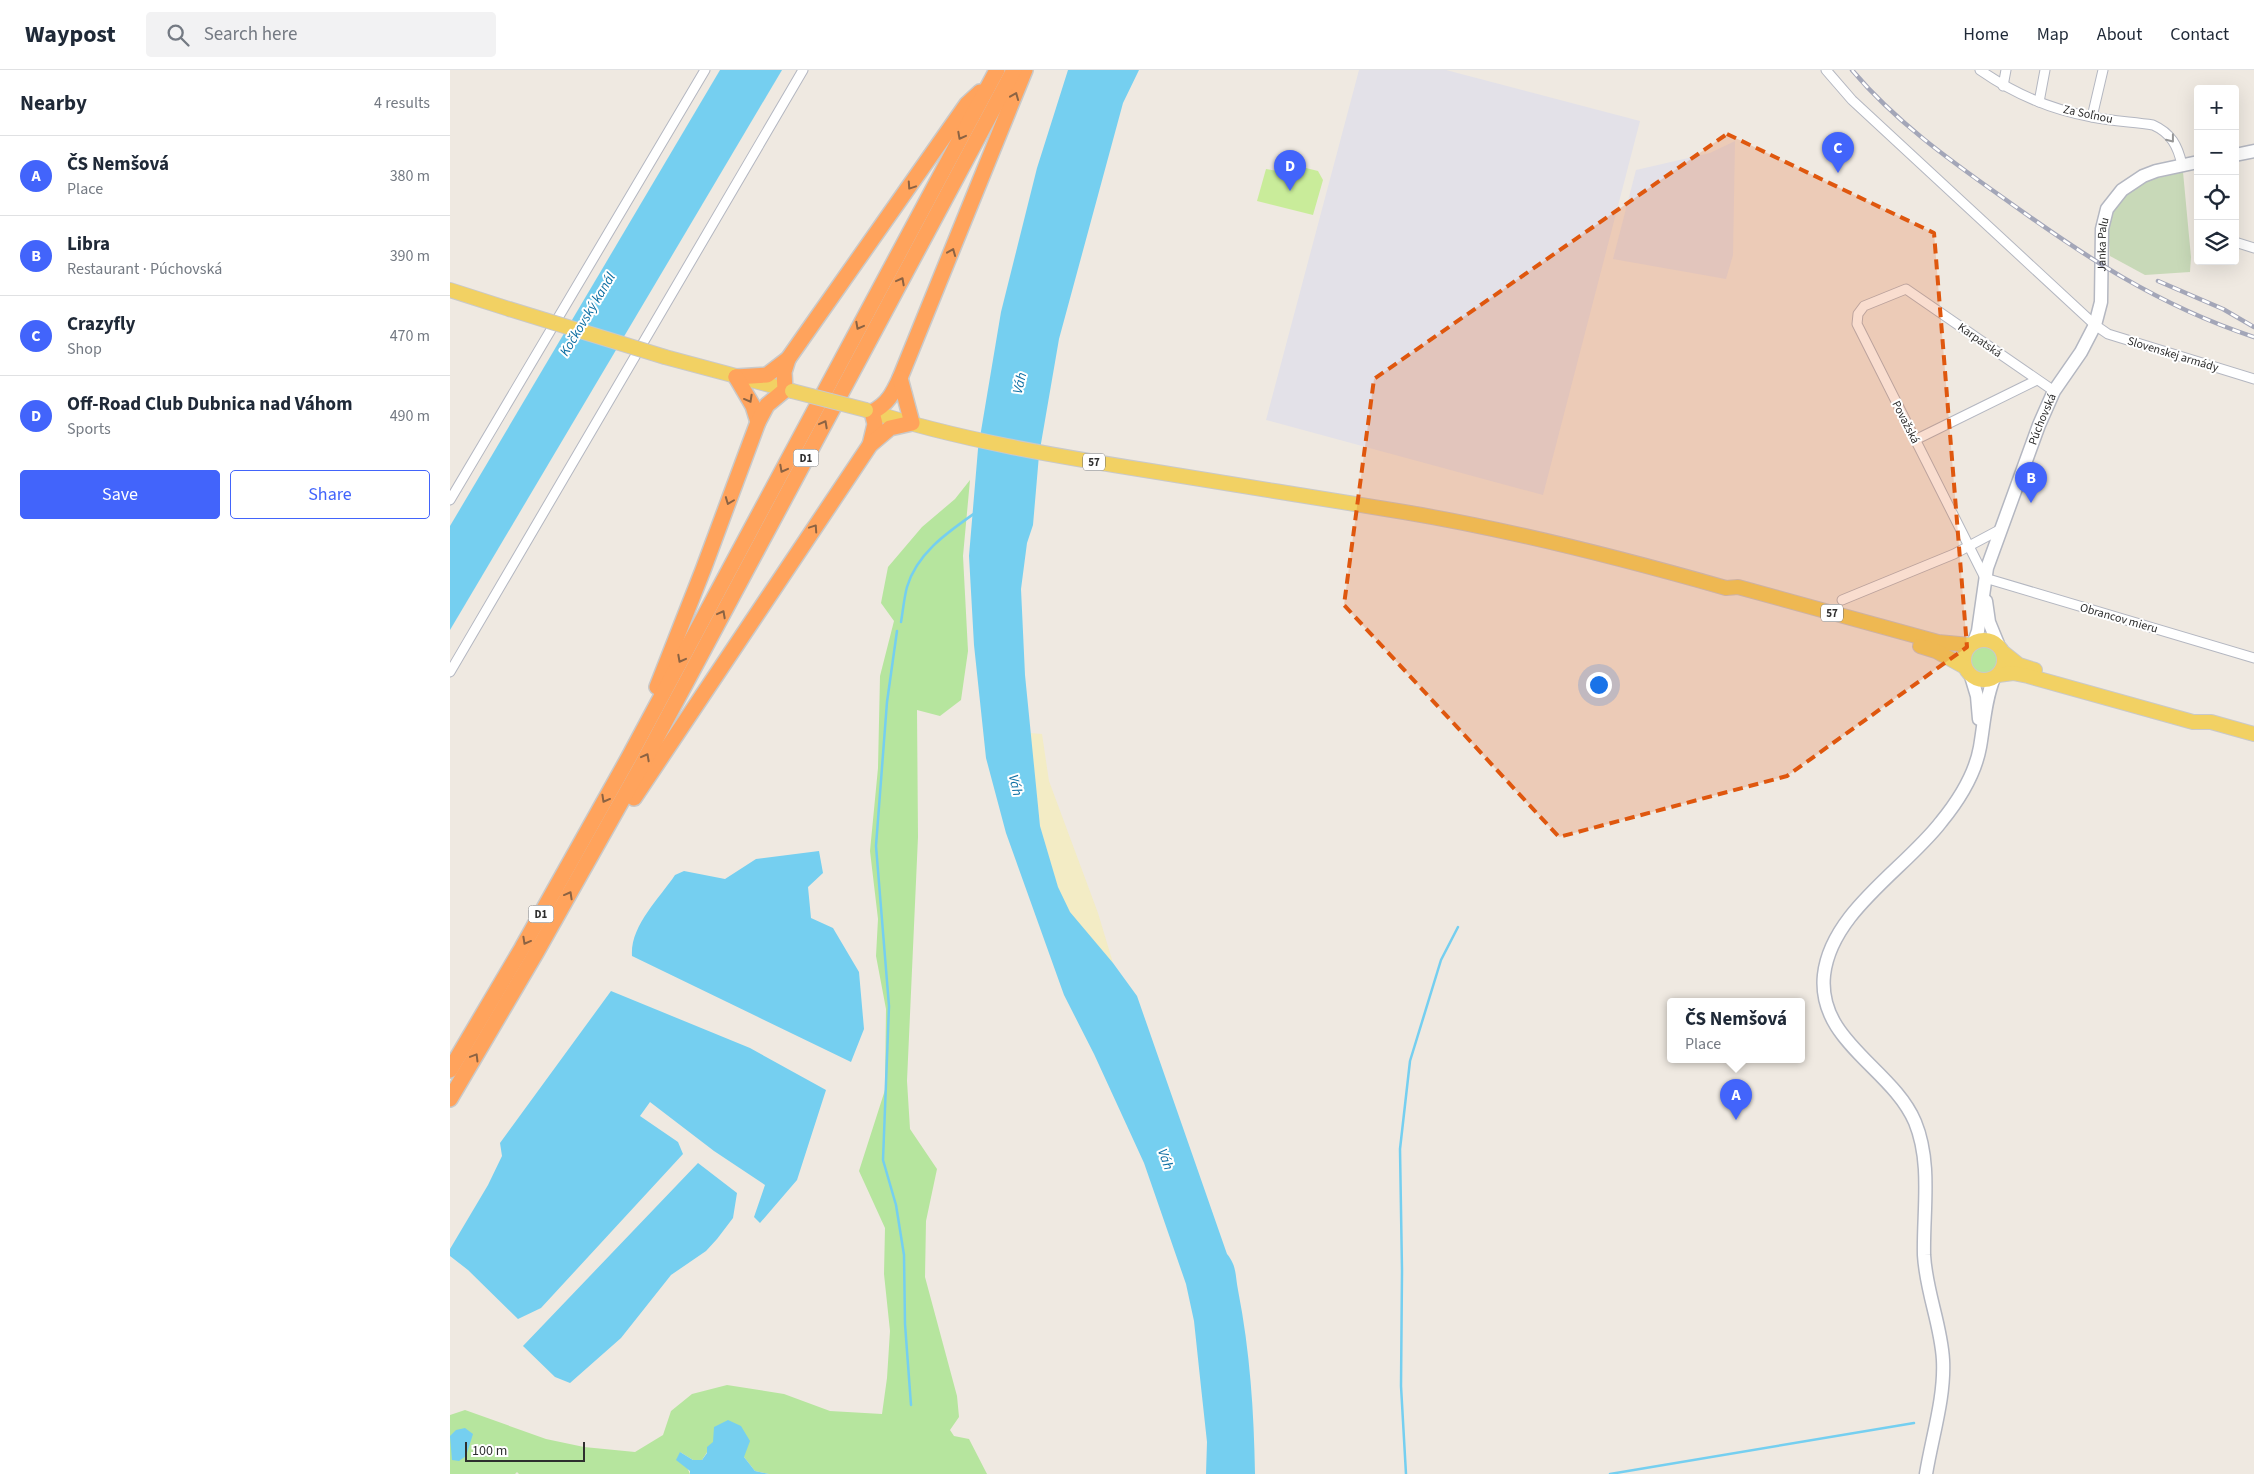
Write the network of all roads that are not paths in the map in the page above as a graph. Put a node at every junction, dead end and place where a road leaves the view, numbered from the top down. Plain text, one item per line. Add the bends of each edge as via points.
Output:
1 (704, 70) edge
2 (803, 70) edge
3 (1014, 70) edge
4 (1025, 70) edge
5 (1826, 70) edge
6 (1980, 70) edge
7 (2006, 70) edge
8 (2045, 70) edge
9 (2103, 70) edge
10 (995, 74) edge
11 (2003, 86) junction
12 (2039, 102) junction
13 (2092, 117) junction
14 (2254, 151) edge
15 (2239, 154) edge
16 (2194, 163) edge
17 (2182, 165) junction
18 (2239, 243) edge
19 (2254, 248) edge
20 (1906, 288) joint
21 (450, 290) edge
22 (2095, 325) junction
23 (788, 359) junction
24 (736, 377) junction
25 (900, 378) junction
26 (2254, 379) edge
27 (2037, 380) junction
28 (789, 390) junction
29 (2054, 391) junction
30 (869, 411) junction
31 (758, 422) junction
32 (916, 424) junction
33 (1915, 440) junction
34 (870, 445) junction
35 (450, 500) edge
36 (2001, 529) junction
37 (1970, 546) junction
38 (1984, 583) junction
39 (1726, 588) junction
40 (1842, 600) dead end
41 (1972, 644) junction
42 (2001, 649) junction
43 (2254, 658) edge
44 (1968, 671) junction
45 (450, 672) edge
46 (1996, 676) junction
47 (2211, 722) junction
48 (2254, 734) edge
49 (1981, 736) junction
50 (629, 757) junction
51 (597, 846) junction
52 (450, 1070) edge
53 (450, 1099) edge
54 (1926, 1474) edge

1 - 35 street
2 - 45 street
51 -> 3 highway, D1
25 -> 4 highway
5 - 22 street, Slovenskej armády via 1852,100
6 - 11 street, Za Soľnou
7 - 11 street
8 - 12 street
9 - 13 street
10 -> 23 highway via 967,104
10 -> 50 highway, D1
11 - 12 street, Za Soľnou
12 - 13 street, Za Soľnou
13 -> 17 street, Za Soľnou via 2161,128 2173,140
14 - 15 main road
16 - 17 main road, Janka Palu
17 - 22 main road, Janka Palu via 2140,177 2122,190 2107,209 2102,229 2101,302
18 - 19 street
20 - 27 street, Karpatská
20 - 33 street, Považská via 1864,306 1858,314 1857,324
21 - 24 main road, 57, bridge
22 - 26 street, Slovenskej armády via 2108,334
22 - 29 main road, Púchovská
23 - 24 highway via 767,375
23 - 28 highway via 784,372
24 - 28 main road, 57
24 -> 31 highway via 753,406
25 - 30 highway via 883,406
25 - 32 highway
27 - 29 street, Karpatská
27 - 33 street
28 - 30 main road, 57, bridge
28 - 31 highway via 767,405
29 - 36 main road, Púchovská
30 - 32 main road, 57
30 - 34 highway via 875,424
31 -> 50 highway
32 - 34 highway via 890,428
32 - 39 main road, 57 via 1080,460 1467,525 1578,549
33 - 37 street, Považská
51 -> 34 highway via 615,829
36 - 37 street
36 - 38 main road, Púchovská
37 - 38 street, Považská
37 - 40 street
38 - 41 main road, Púchovská via 1978,631
38 - 42 main road via 1989,622
38 - 43 street, Obrancov mieru
39 - 41 main road, 57 via 1738,587 1938,642
39 - 44 main road, 57 via 1736,595 1936,651
41 - 42 main road, 57 via 1983,639
41 - 44 main road via 1964,657
42 - 46 main road via 2004,665
42 - 47 main road, 57 via 2019,664 2197,714
44 - 46 main road, 57 via 1985,680
44 - 49 main road via 1977,696
46 - 47 main road, 57 via 2013,673 2028,676 2194,722
46 - 49 main road via 1990,687
47 - 48 main road, 57
49 - 54 main road via 1977,759 1958,800 1929,836 1848,921 1830,952 1824,980 1825,1000 1835,1024 1905,1103 1921,1145 1925,1174 1924,1256 1927,1286 1942,1348 1943,1371
50 -> 52 highway, D1
53 -> 51 highway, D1

